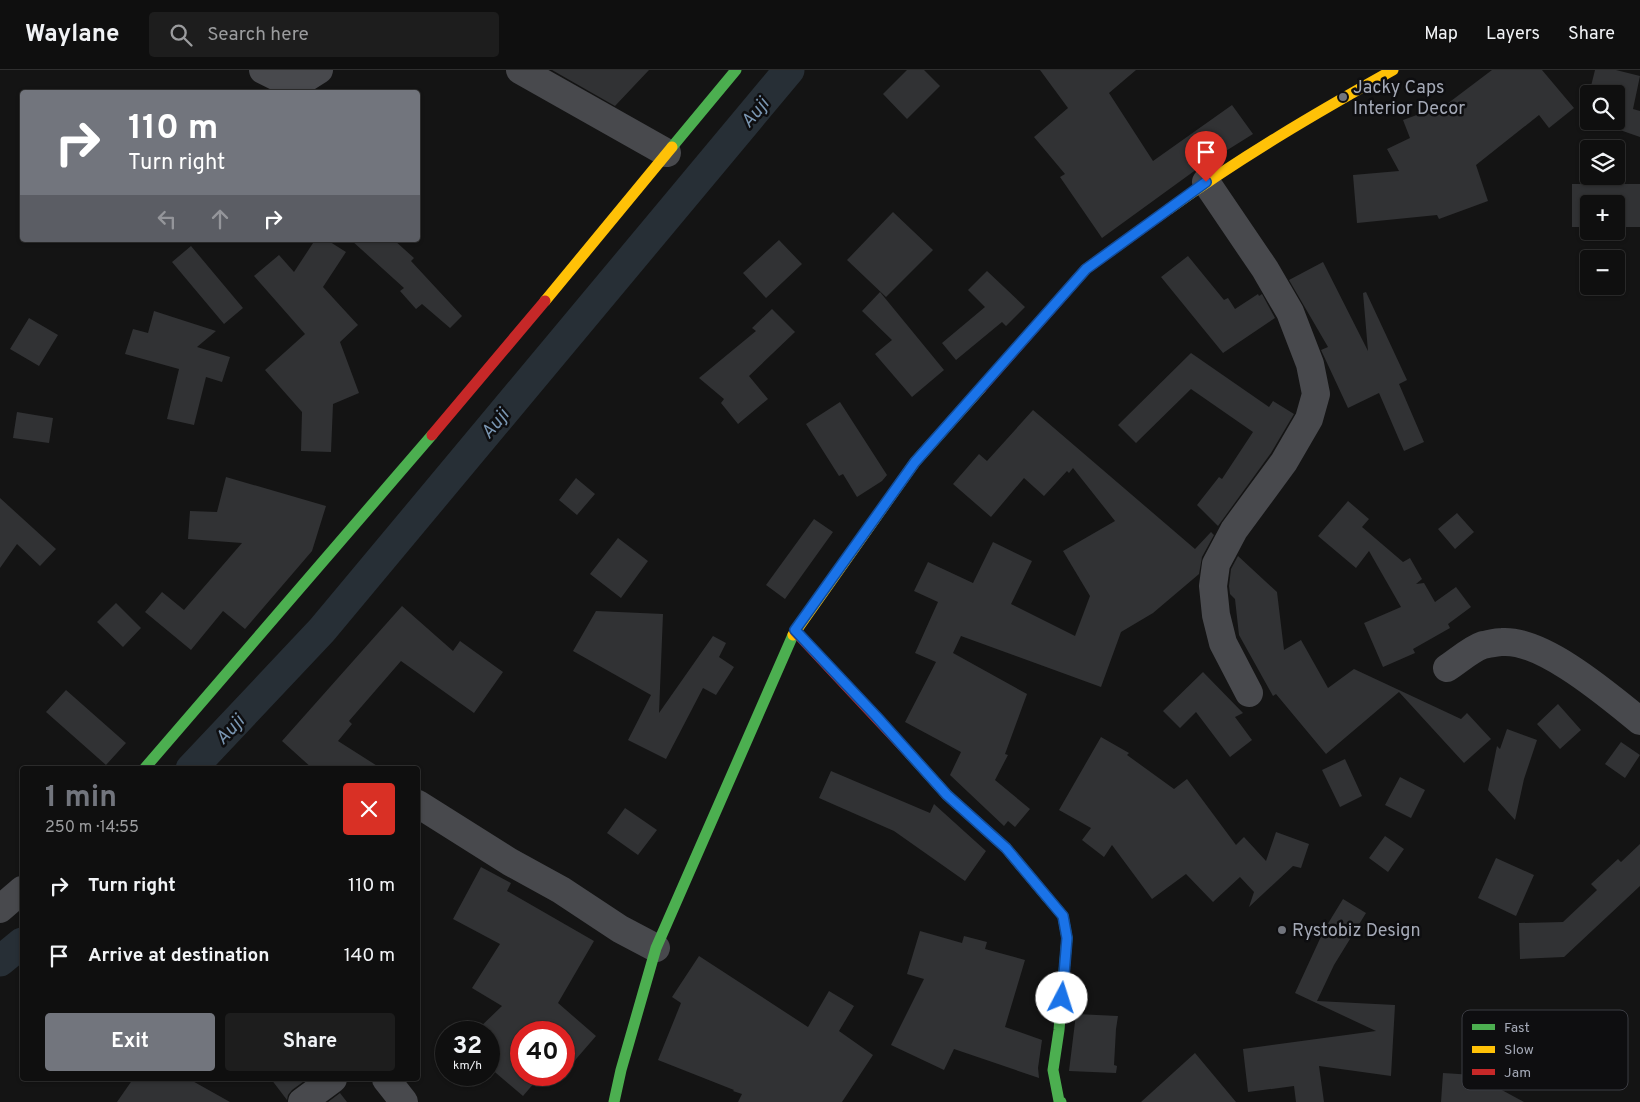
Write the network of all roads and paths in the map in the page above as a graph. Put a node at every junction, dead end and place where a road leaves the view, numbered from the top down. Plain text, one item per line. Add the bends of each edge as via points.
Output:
1 (263, 70) edge
2 (319, 70) edge
3 (520, 70) edge
4 (736, 70) edge
5 (1393, 70) edge
6 (667, 153) junction
7 (1206, 182) junction
8 (795, 630) junction
9 (1447, 668) dead end
10 (1249, 693) dead end
11 (1640, 721) edge
12 (147, 766) edge
13 (420, 805) edge
14 (20, 892) edge
15 (0, 909) edge
16 (656, 948) junction
17 (330, 1081) edge
18 (388, 1081) edge
19 (302, 1102) edge
20 (404, 1102) edge
21 (614, 1102) edge
22 (1060, 1102) edge

1 - 2 street via 279,78 300,82
3 - 6 street
4 - 6 street
5 - 7 street
6 - 12 street via 405,467
7 - 8 street via 1086,269 915,462
7 - 10 street via 1290,312 1310,364 1316,394 1309,419 1284,462 1234,530 1216,564 1213,586 1223,643
8 - 16 street
8 - 22 street via 947,795 1006,848 1063,916 1067,938 1053,1070
9 - 11 street via 1481,646 1502,642 1522,644 1562,662
13 - 16 street
14 - 15 street
16 - 21 street
17 - 19 street
18 - 20 street

